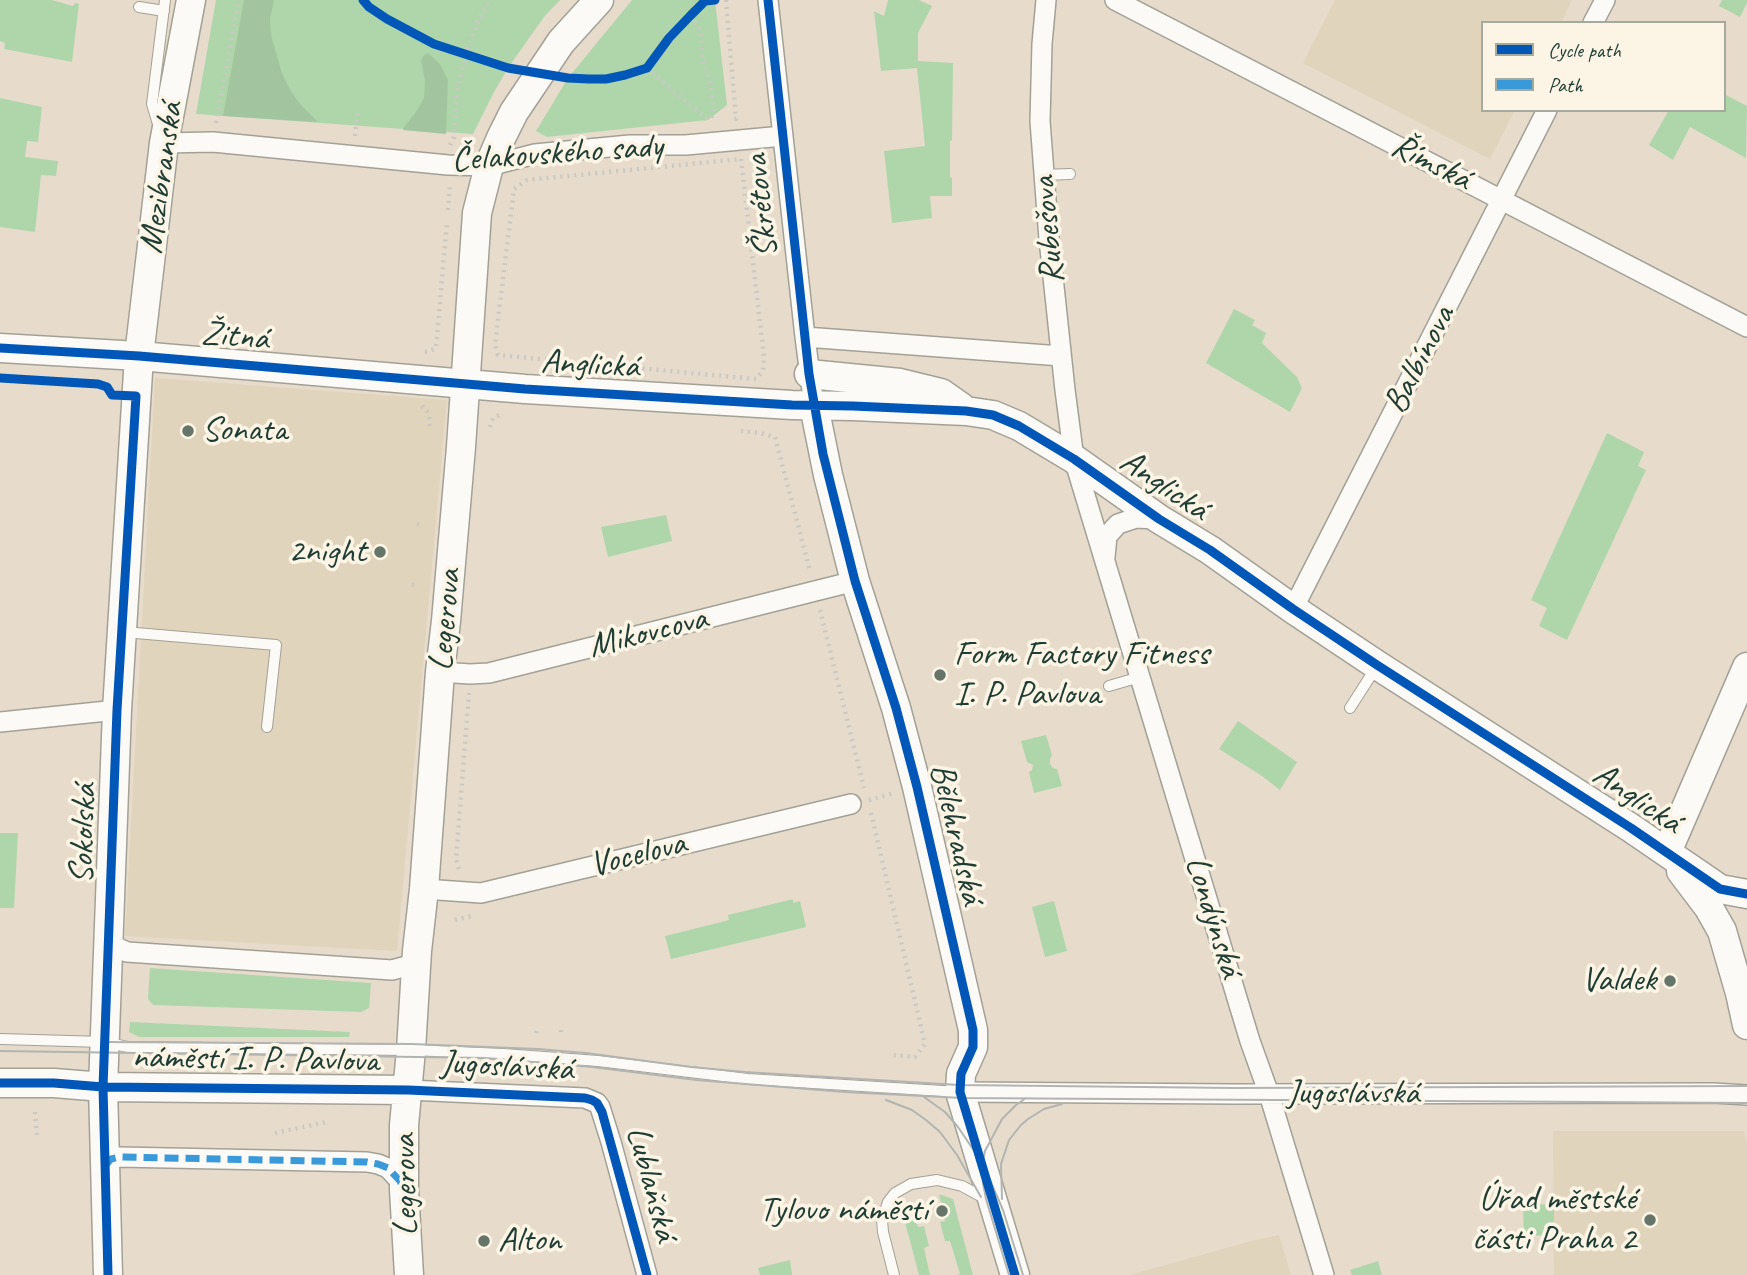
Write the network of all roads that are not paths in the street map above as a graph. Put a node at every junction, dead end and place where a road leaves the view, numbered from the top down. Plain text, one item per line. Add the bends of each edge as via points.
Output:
1 (191, 0) edge
2 (600, 0) edge
3 (768, 0) edge
4 (1046, 0) edge
5 (1115, 0) edge
6 (1605, 0) edge
7 (164, 5) edge
8 (139, 7) dead end
9 (1594, 21) edge
10 (1546, 112) edge
11 (783, 136) junction
12 (164, 143) junction
13 (489, 166) junction
14 (1070, 174) dead end
15 (1044, 175) junction
16 (1502, 200) junction
17 (1747, 327) edge
18 (805, 337) junction
19 (0, 348) edge
20 (139, 356) junction
21 (1061, 356) junction
22 (809, 374) junction
23 (465, 384) junction
24 (814, 406) junction
25 (967, 411) junction
26 (1074, 459) junction
27 (1159, 519) junction
28 (1105, 558) junction
29 (855, 581) junction
30 (1293, 609) junction
31 (122, 632) junction
32 (1377, 665) junction
33 (1747, 667) edge
34 (440, 672) junction
35 (1141, 677) junction
36 (1109, 686) dead end
37 (1350, 708) dead end
38 (117, 710) junction
39 (0, 722) edge
40 (267, 727) dead end
41 (851, 804) dead end
42 (1667, 852) junction
43 (424, 889) junction
44 (1746, 894) edge
45 (108, 933) junction
46 (417, 951) junction
47 (1747, 954) edge
48 (1740, 993) junction
49 (1747, 1025) edge
50 (0, 1040) edge
51 (116, 1045) junction
52 (411, 1050) junction
53 (0, 1083) edge
54 (103, 1087) junction
55 (408, 1090) junction
56 (960, 1092) junction
57 (1269, 1094) junction
58 (1747, 1095) edge
59 (600, 1107) joint
60 (105, 1168) junction
61 (404, 1190) junction
62 (993, 1202) junction
63 (107, 1275) edge
64 (409, 1275) edge
65 (647, 1275) edge
66 (894, 1275) edge
67 (1015, 1275) edge
68 (1324, 1275) edge

1 - 12 street, Mezibranská
2 - 13 street, Legerova via 562,42 514,112
3 - 11 street, Škrétova
4 - 15 street, Rubešova via 1040,121
5 - 16 street, Římská
6 - 9 street
7 - 8 lane
7 - 12 lane via 152,104
10 - 16 street, Balbínova
11 - 13 street, Čelakovského sady via 535,154
11 - 18 street, Škrétova
12 - 13 street, Čelakovského sady via 449,155
12 - 20 street, Mezibranská
13 - 23 street, Legerova via 477,213
14 - 15 lane
15 - 21 street, Rubešova
16 - 17 street, Římská
16 - 30 street, Balbínova
18 - 21 street
18 - 22 street, Škrétova
19 - 20 street, Žitná
20 - 23 street, Žitná
20 - 31 street, Sokolská
21 - 26 street, Rubešova
22 - 24 street, Škrétova
22 - 25 street via 942,393
23 - 24 street, Anglická
23 - 34 street, Legerova
24 - 25 street, Anglická
24 - 29 street, Bělehradská
25 - 26 street, Anglická via 1019,426
26 - 27 street, Anglická
26 - 28 street, Londýnská
27 - 28 street via 1136,518 1118,524 1107,536
27 - 30 street, Anglická
28 - 35 street, Londýnská
29 - 34 street, Mikovcova via 489,673
29 - 56 street, Bělehradská via 917,787 973,1030
30 - 32 street, Anglická
31 - 38 street, Sokolská
31 - 40 lane via 276,645
32 - 37 lane
32 - 42 street, Anglická
33 - 42 street
34 - 43 street, Legerova
35 - 36 lane
35 - 57 street, Londýnská
38 - 39 street
38 - 45 street, Sokolská
41 - 43 street, Vocelova via 481,894
42 - 44 street, Anglická via 1720,889
42 - 48 street, Anglická via 1721,931
43 - 46 street, Legerova
45 - 46 street via 116,947 127,952 392,970 407,966
45 - 51 street, Sokolská
46 - 52 street, Legerova
47 - 48 street
48 - 49 street, Anglická
50 - 51 lane
51 - 52 lane
51 - 54 street, Sokolská
52 - 55 street, Legerova
52 - 56 lane via 538,1056 735,1077
53 - 54 street, náměstí I. P. Pavlova
54 - 55 street, náměstí I. P. Pavlova
54 - 60 street, Sokolská
55 - 59 street, Jugoslávská via 585,1098
55 - 61 street, Legerova
56 - 57 street, Jugoslávská
56 - 62 street, Bělehradská
57 - 58 street, Jugoslávská
57 - 68 street, Londýnská
59 - 65 street, Lublaňská
60 - 61 street via 119,1157 367,1162 388,1168
60 - 63 street, Sokolská
61 - 64 street, Legerova
62 - 66 lane via 946,1181 901,1188 888,1202 882,1220
62 - 67 street, Bělehradská

